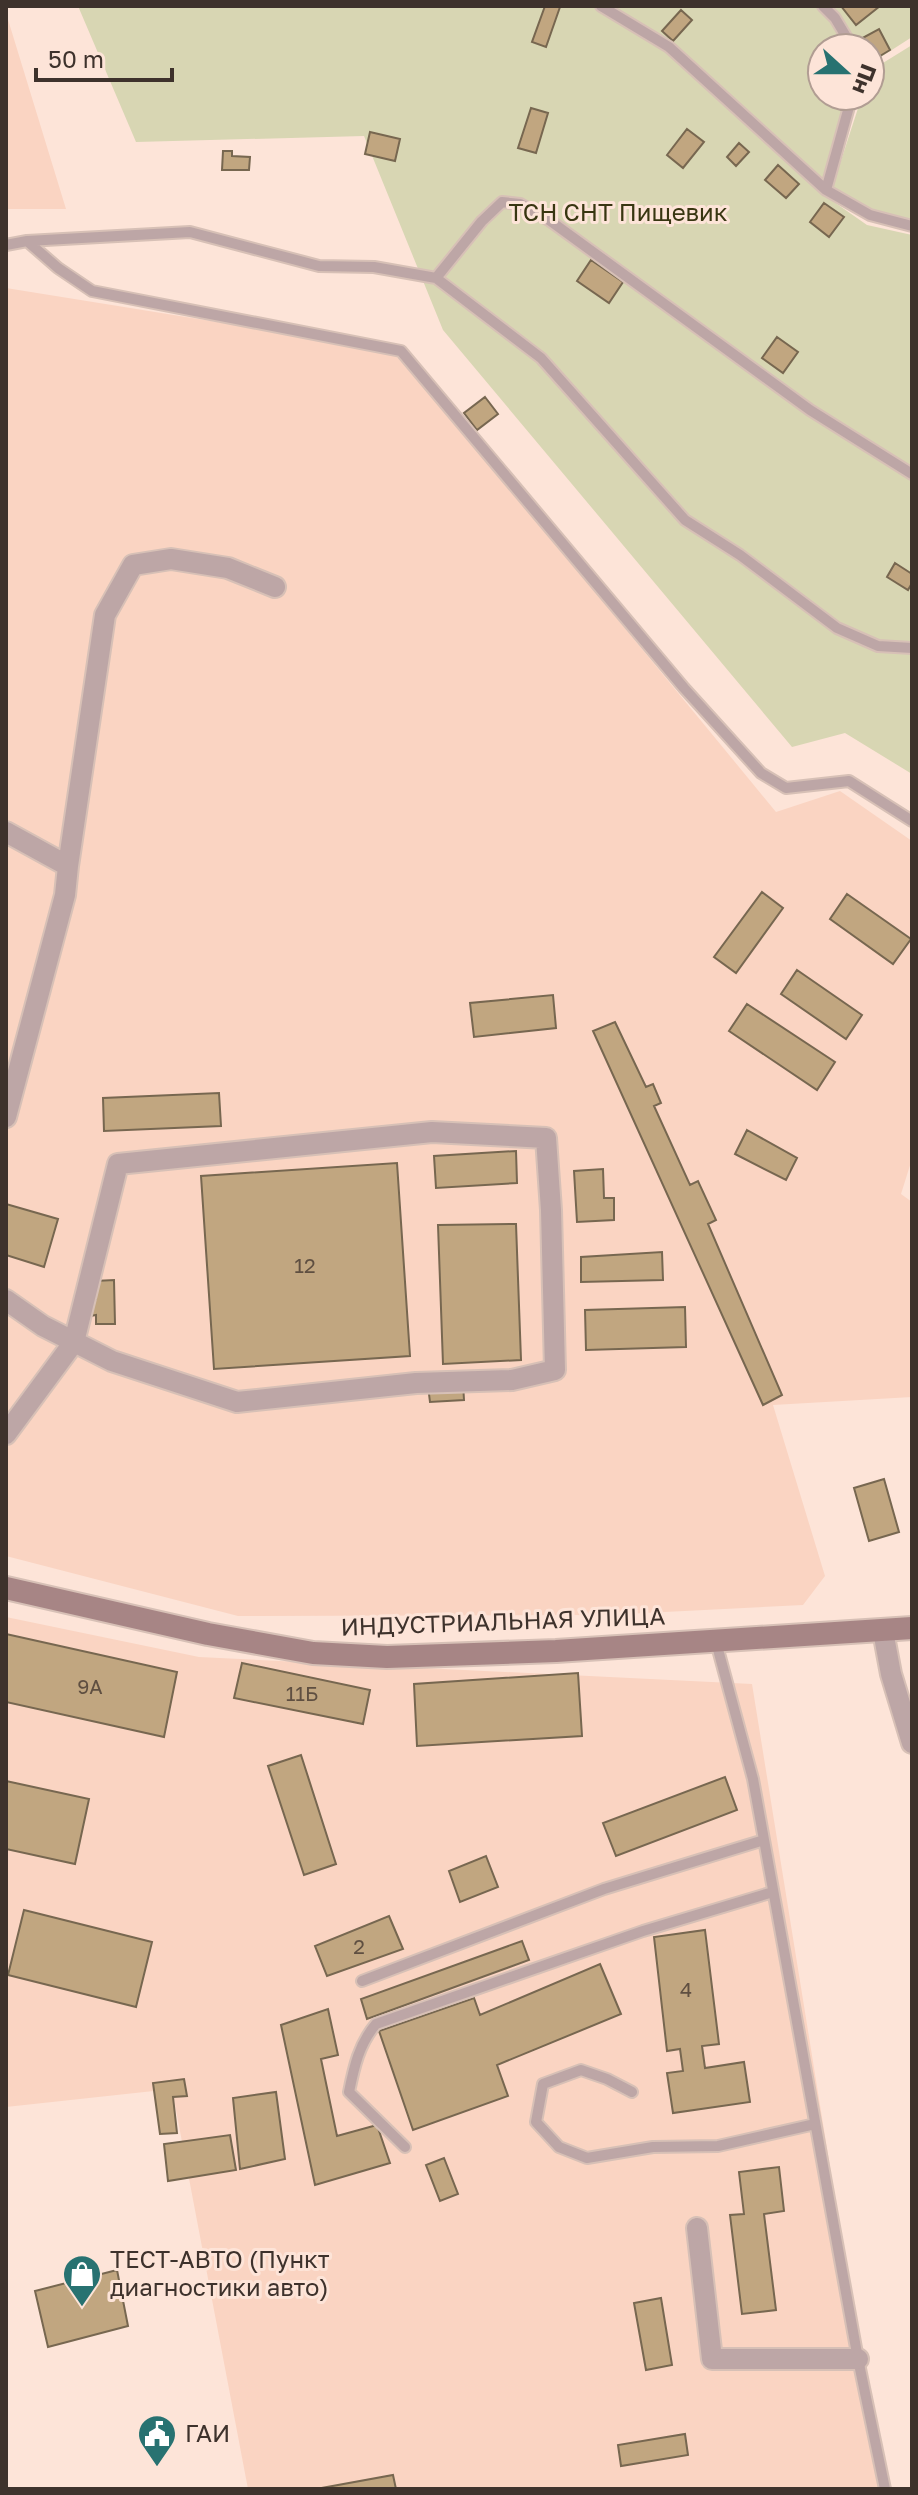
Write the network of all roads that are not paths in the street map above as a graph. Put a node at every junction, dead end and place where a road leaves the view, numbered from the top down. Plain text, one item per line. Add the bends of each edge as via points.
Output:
1 (601, 6) edge
2 (823, 6) edge
3 (843, 32) edge
4 (848, 112) edge
5 (826, 190) junction
6 (912, 226) edge
7 (27, 241) junction
8 (6, 245) edge
9 (436, 278) junction
10 (912, 474) edge
11 (275, 587) dead end
12 (912, 648) edge
13 (912, 821) edge
14 (6, 832) edge
15 (68, 866) junction
16 (6, 1117) edge
17 (6, 1300) edge
18 (74, 1342) junction
19 (6, 1434) edge
20 (6, 1588) edge
21 (912, 1628) edge
22 (883, 1631) junction
23 (716, 1640) junction
24 (912, 1743) edge
25 (764, 1840) junction
26 (773, 1892) junction
27 (362, 1981) dead end
28 (632, 2092) dead end
29 (815, 2124) junction
30 (405, 2147) dead end
31 (697, 2228) dead end
32 (858, 2359) junction
33 (885, 2489) edge

1 - 5 lane via 669,47
2 - 3 lane
4 - 5 lane
5 - 6 lane via 870,215
7 - 8 lane
7 - 9 lane via 190,232 319,266 374,267
7 - 13 lane via 92,291 401,351 761,773 786,788 849,781
9 - 10 lane via 502,202 520,204 810,410
9 - 12 lane via 541,358 685,520 837,628 878,646
11 - 15 street via 228,568 171,559 133,565 105,615
14 - 15 street
15 - 16 street via 65,895
17 - 18 street
18 - 18 street via 112,1361 237,1402 416,1383 512,1380 555,1370 546,1138 432,1132 118,1164
18 - 19 street
20 - 23 main road, ИНДУСТРИАЛЬНАЯ УЛИЦА via 313,1653 403,1657
21 - 22 main road, ИНДУСТРИАЛЬНАЯ УЛИЦА
22 - 23 main road, ИНДУСТРИАЛЬНАЯ УЛИЦА
22 - 24 street
23 - 25 lane
25 - 26 lane
25 - 27 lane via 604,1889
26 - 29 lane
26 - 30 lane via 653,1927 376,2024 356,2060 349,2092
28 - 29 lane via 581,2070 543,2084 536,2122 559,2147 587,2158 653,2147 718,2146
29 - 32 lane
31 - 32 street via 712,2359
32 - 33 lane

